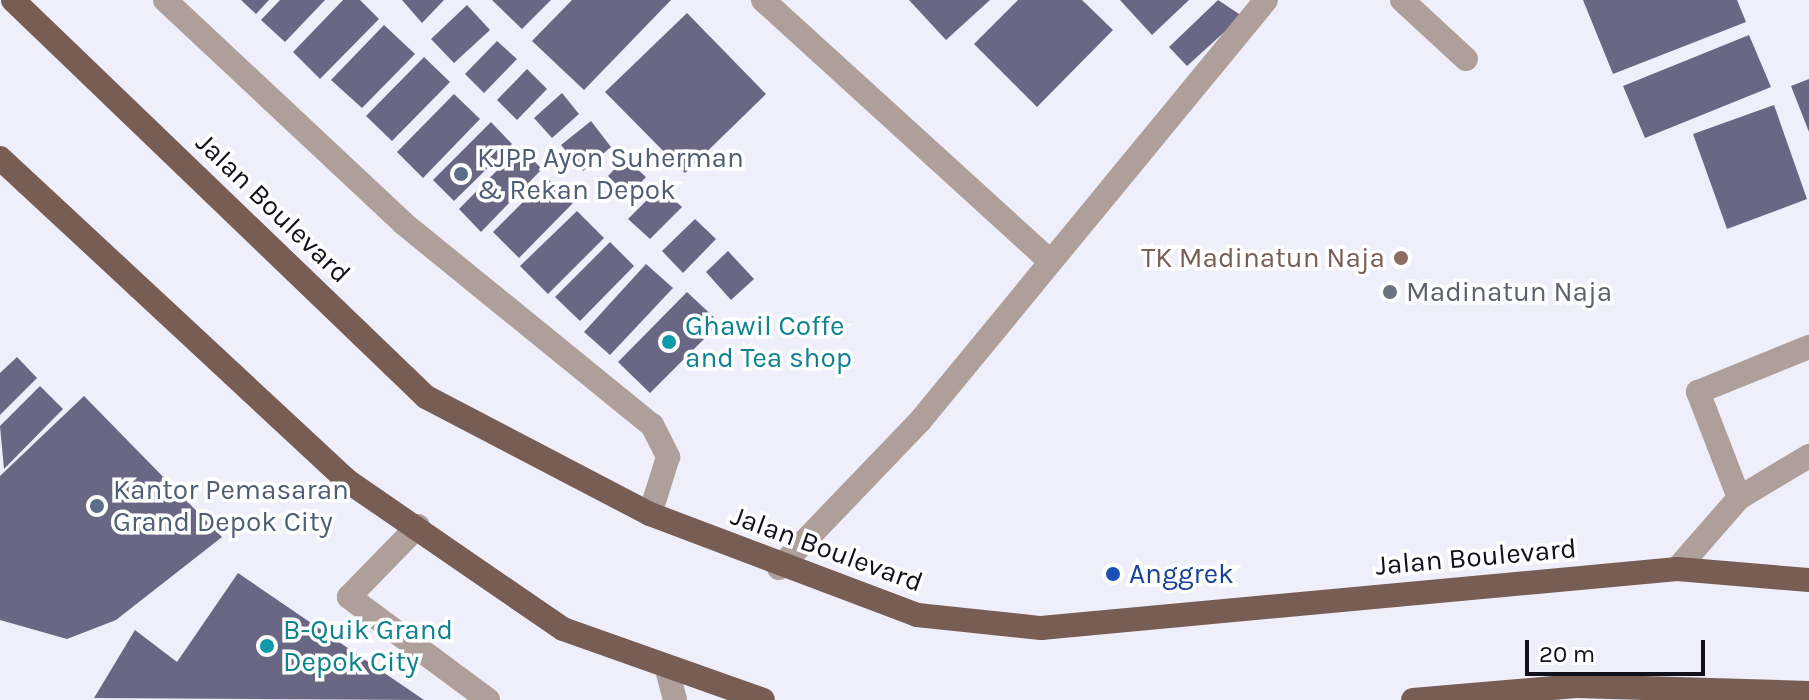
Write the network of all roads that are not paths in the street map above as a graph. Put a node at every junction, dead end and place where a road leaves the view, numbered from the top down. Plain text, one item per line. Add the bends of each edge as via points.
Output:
1 (13, 0) edge
2 (165, 0) edge
3 (763, 0) edge
4 (1266, 0) edge
5 (1402, 0) edge
6 (1466, 59) dead end
7 (0, 158) edge
8 (1050, 261) junction
9 (1809, 347) edge
10 (1809, 456) edge
11 (1739, 498) junction
12 (650, 514) junction
13 (418, 526) junction
14 (779, 568) junction
15 (1677, 569) junction
16 (1809, 580) edge
17 (666, 666) junction
18 (1576, 686) junction
19 (1809, 693) edge
20 (488, 700) edge
21 (675, 700) edge
22 (763, 700) edge
23 (1413, 700) edge
24 (1539, 700) edge

1 - 12 main road, Jalan Boulevard via 426,397
2 - 12 street via 403,223 652,425 668,457
3 - 8 street
4 - 8 street
5 - 6 street
7 - 13 main road via 346,480
8 - 14 street via 920,421
9 - 11 street via 1698,392
10 - 11 street
11 - 15 street
12 - 14 main road, Jalan Boulevard
13 - 17 main road via 563,629
13 - 20 street via 349,597
14 - 15 main road, Jalan Boulevard via 917,615 1041,628
15 - 16 main road, Jalan Boulevard
17 - 21 street
17 - 22 main road
18 - 19 main road
18 - 23 main road
18 - 24 street

